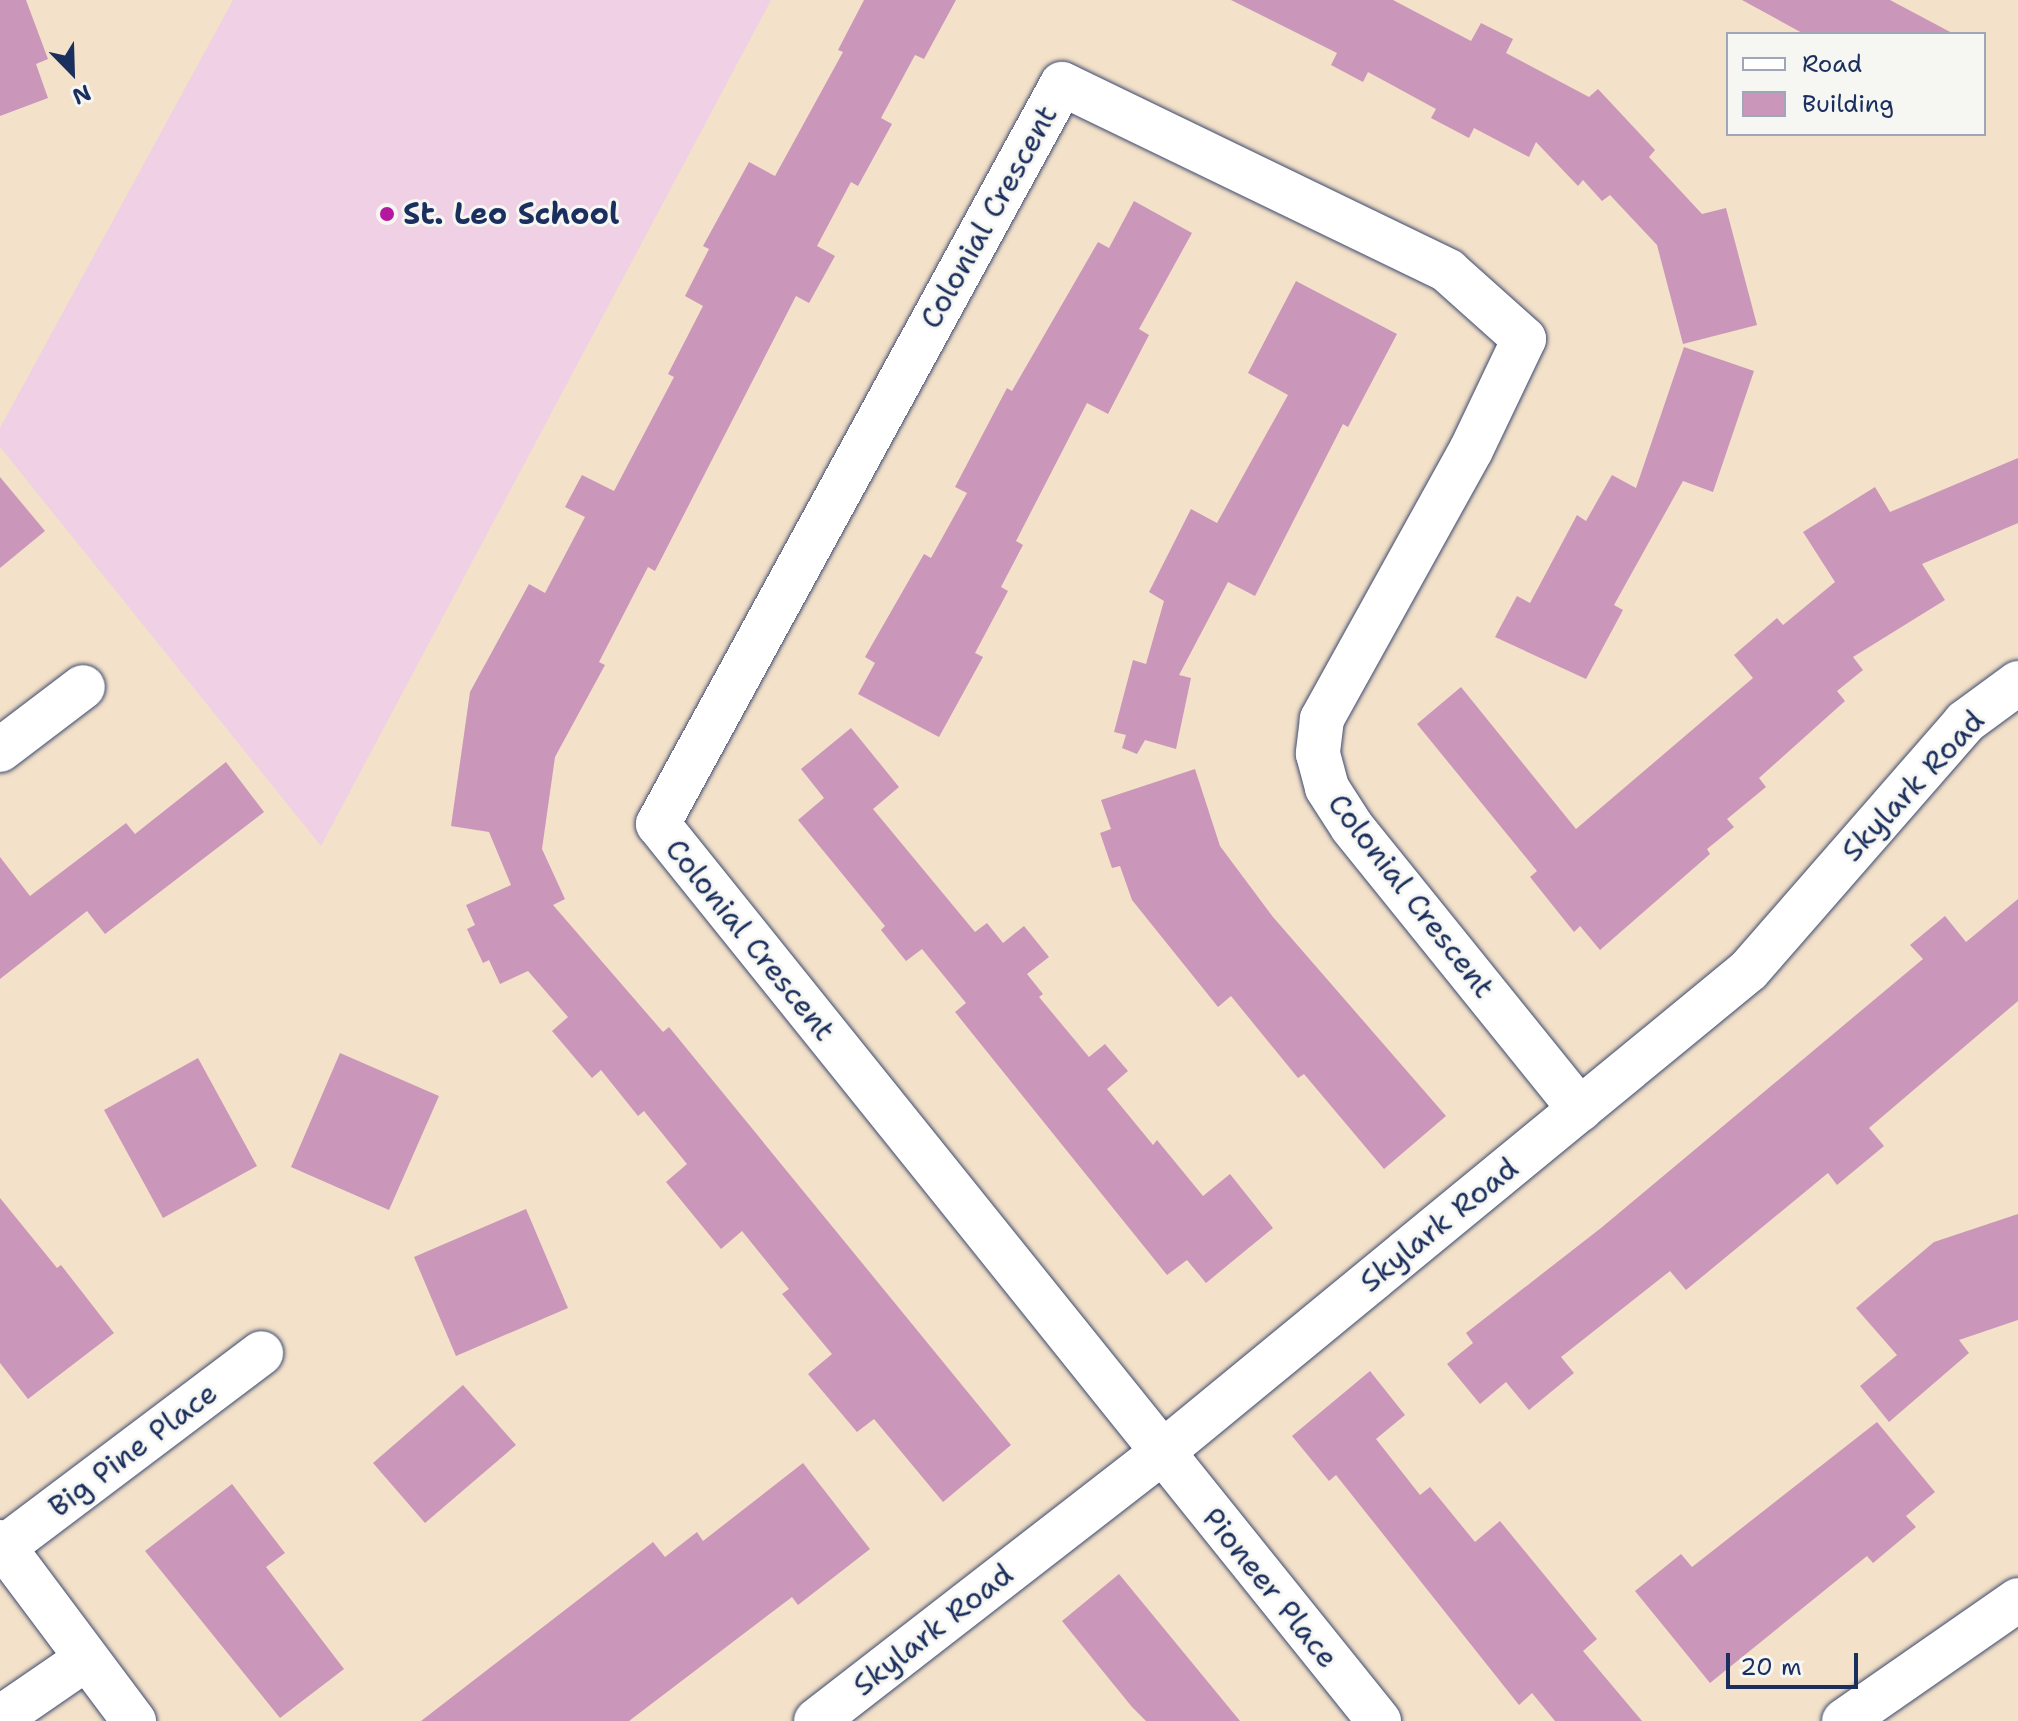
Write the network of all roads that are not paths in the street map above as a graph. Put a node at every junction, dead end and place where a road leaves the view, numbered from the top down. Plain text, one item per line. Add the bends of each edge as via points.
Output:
1 (2018, 683) edge
2 (83, 687) dead end
3 (0, 750) edge
4 (1580, 1110) junction
5 (261, 1353) dead end
6 (1160, 1454) junction
7 (2, 1544) edge
8 (2018, 1600) edge
9 (86, 1659) junction
10 (0, 1718) edge
11 (134, 1721) edge
12 (816, 1721) edge
13 (1379, 1721) edge
14 (1844, 1721) edge

1 - 4 street, Skylark Road via 1965,722 1749,970
2 - 3 street
4 - 6 street, Skylark Road
4 - 6 street, Colonial Crescent via 1352,827 1327,788 1318,754 1322,719 1471,450 1524,339 1448,271 1062,84 658,824
5 - 7 street, Big Pine Place
6 - 12 street, Skylark Road
6 - 13 street, Pioneer Place
7 - 9 street
8 - 14 street
9 - 10 street
9 - 11 street

